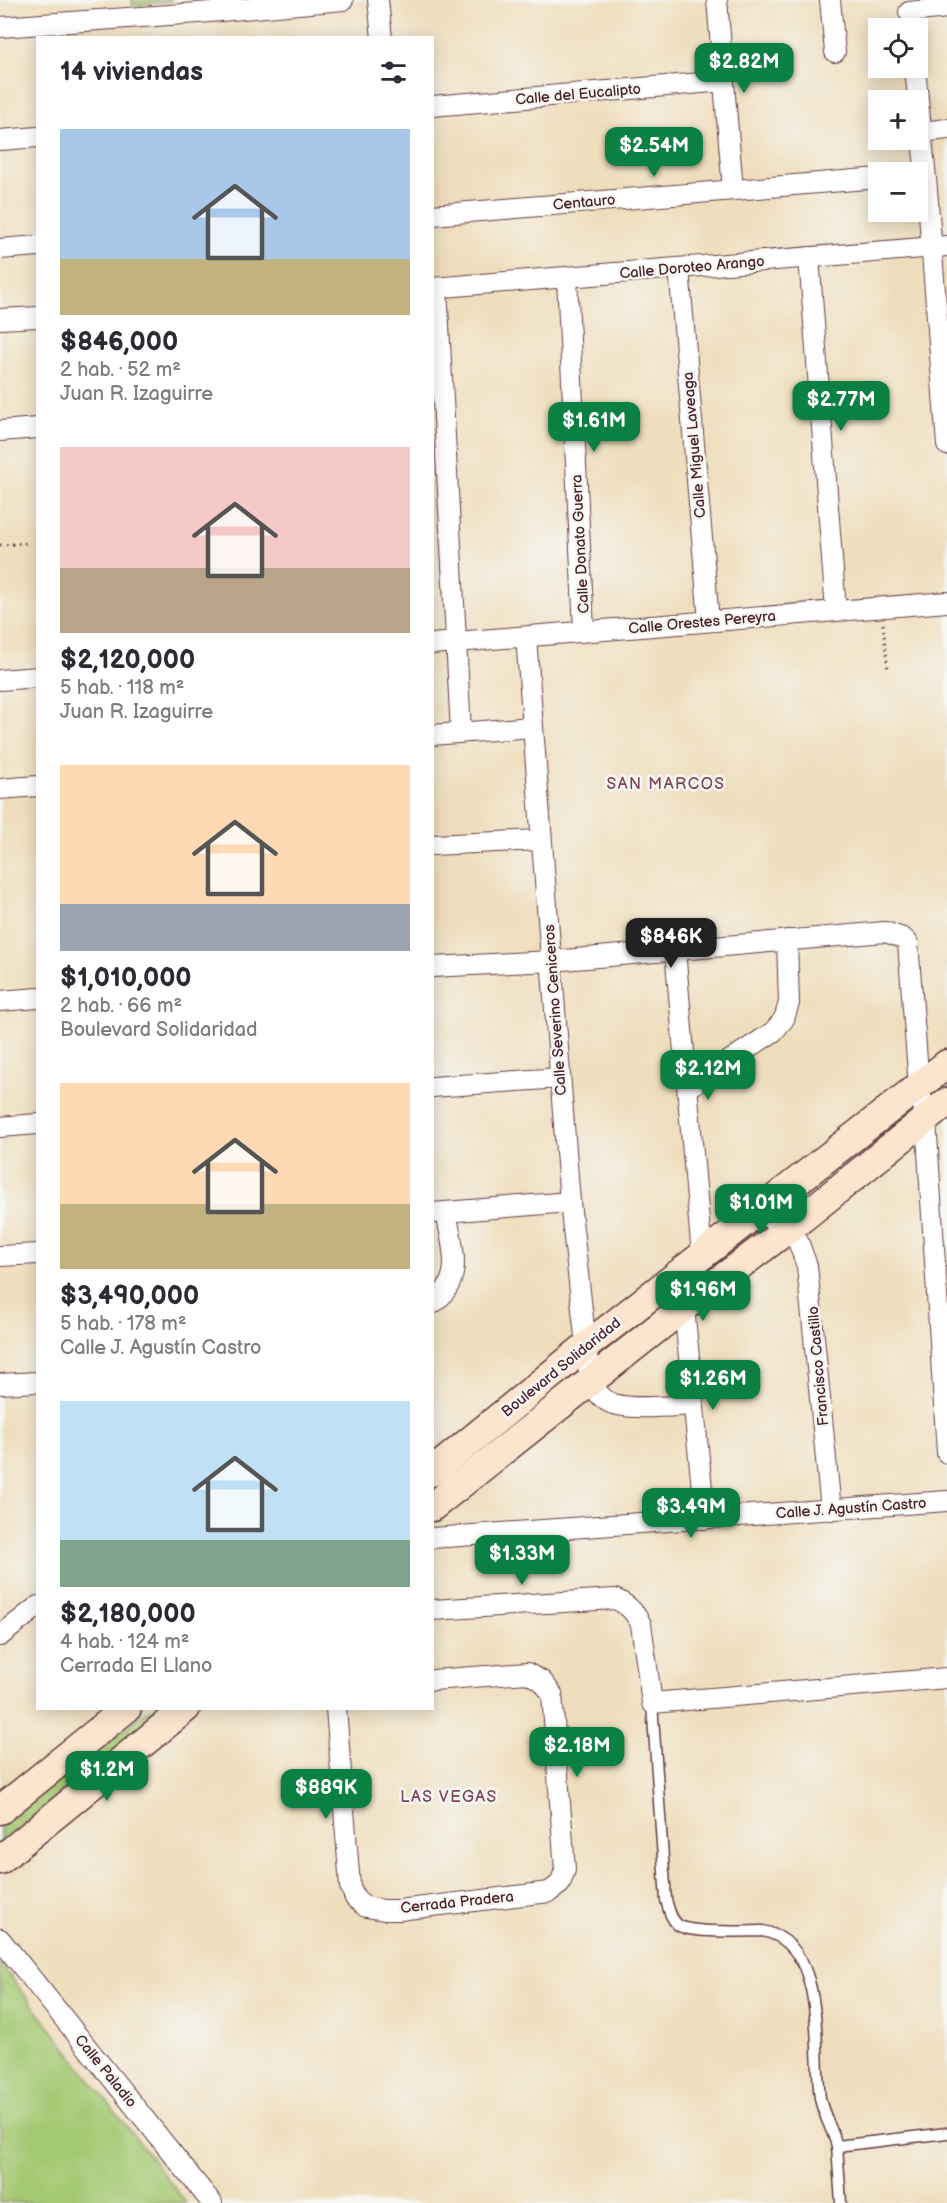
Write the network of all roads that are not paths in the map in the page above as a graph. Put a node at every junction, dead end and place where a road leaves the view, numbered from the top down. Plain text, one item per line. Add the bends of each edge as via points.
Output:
1 (343, 0) edge
2 (378, 0) edge
3 (717, 0) edge
4 (830, 0) edge
5 (197, 7) edge
6 (947, 8) edge
7 (909, 13) edge
8 (0, 27) edge
9 (105, 29) edge
10 (382, 36) edge
11 (835, 52) dead end
12 (724, 81) junction
13 (434, 106) edge
14 (947, 129) edge
15 (928, 131) edge
16 (36, 137) edge
17 (0, 140) edge
18 (868, 179) edge
19 (733, 190) junction
20 (928, 200) edge
21 (434, 215) edge
22 (36, 246) edge
23 (939, 246) edge
24 (0, 249) edge
25 (809, 257) junction
26 (679, 268) junction
27 (567, 277) junction
28 (434, 288) edge
29 (36, 317) edge
30 (0, 320) edge
31 (36, 428) edge
32 (0, 431) edge
33 (947, 445) edge
34 (947, 602) edge
35 (836, 610) junction
36 (709, 621) junction
37 (584, 631) junction
38 (526, 637) junction
39 (456, 641) junction
40 (434, 644) edge
41 (36, 677) edge
42 (0, 680) edge
43 (532, 727) junction
44 (460, 732) junction
45 (434, 735) edge
46 (36, 786) edge
47 (0, 789) edge
48 (541, 840) junction
49 (434, 845) edge
50 (787, 940) junction
51 (675, 950) junction
52 (552, 961) junction
53 (434, 967) edge
54 (36, 998) edge
55 (0, 1001) edge
56 (947, 1064) edge
57 (560, 1078) junction
58 (919, 1086) junction
59 (434, 1087) edge
60 (688, 1088) junction
61 (936, 1111) edge
62 (36, 1124) edge
63 (0, 1127) edge
64 (570, 1202) junction
65 (759, 1210) junction
66 (439, 1213) edge
67 (786, 1230) junction
68 (36, 1254) edge
69 (0, 1256) edge
70 (702, 1256) junction
71 (434, 1302) edge
72 (684, 1307) junction
73 (585, 1347) junction
74 (591, 1381) junction
75 (36, 1382) edge
76 (0, 1384) edge
77 (693, 1406) junction
78 (947, 1453) edge
79 (434, 1470) edge
80 (947, 1501) edge
81 (434, 1505) edge
82 (831, 1510) junction
83 (705, 1519) junction
84 (434, 1538) edge
85 (36, 1608) edge
86 (434, 1610) edge
87 (0, 1636) edge
88 (947, 1678) edge
89 (434, 1680) edge
90 (652, 1703) junction
91 (125, 1710) edge
92 (184, 1710) edge
93 (336, 1710) edge
94 (0, 1810) edge
95 (0, 1860) edge
96 (0, 1939) edge
97 (947, 2133) edge
98 (837, 2146) junction
99 (213, 2203) edge
100 (841, 2203) edge

1 - 5 street
2 - 10 street
3 - 12 street
4 - 11 street
5 - 9 street
6 - 7 street
8 - 9 street
12 - 13 street, Calle del Eucalipto
12 - 19 street
14 - 15 street
16 - 17 street
18 - 19 street, Centauro
19 - 21 street, Centauro
20 - 23 street
22 - 24 street
23 - 25 street, Calle Doroteo Arango
23 - 33 street
25 - 26 street, Calle Doroteo Arango
25 - 35 street
26 - 27 street, Calle Doroteo Arango
26 - 36 street, Calle Miguel Laveaga
27 - 28 street, Calle Doroteo Arango
27 - 37 street, Calle Donato Guerra
28 - 39 street
29 - 30 street
31 - 32 street
34 - 35 street, Calle Orestes Pereyra
35 - 36 street, Calle Orestes Pereyra
36 - 37 street, Calle Orestes Pereyra
37 - 38 street, Calle Orestes Pereyra
38 - 39 street, Calle Orestes Pereyra
38 - 43 street, Calle Severino Ceniceros
39 - 40 street, Calle Orestes Pereyra
39 - 44 street
41 - 42 street
43 - 44 street
43 - 48 street, Calle Severino Ceniceros
44 - 45 street
46 - 47 street
48 - 49 street
48 - 52 street, Calle Severino Ceniceros
50 - 51 street
50 - 58 street via 885,932 908,943
50 - 60 street via 789,1003 784,1019 773,1032
51 - 52 street
51 - 60 street
52 - 53 street
52 - 57 street, Calle Severino Ceniceros
54 - 55 street
56 - 58 main road, Boulevard Solidaridad
57 - 59 street
57 - 64 street, Calle Severino Ceniceros
58 - 61 street
58 - 65 main road, Boulevard Solidaridad
60 - 70 street
61 - 67 main road, Boulevard Solidaridad
61 - 78 street
62 - 63 street
64 - 66 street
64 - 73 street, Calle Severino Ceniceros
65 - 67 street, Francisco Castillo
65 - 70 main road, Boulevard Solidaridad
66 - 71 street via 455,1268 444,1295
67 - 72 main road, Boulevard Solidaridad
67 - 82 street, Francisco Castillo via 798,1241 807,1266
68 - 69 street
70 - 73 main road, Boulevard Solidaridad
72 - 74 main road, Boulevard Solidaridad
72 - 77 street
73 - 74 street, Calle Severino Ceniceros
73 - 79 main road, Boulevard Solidaridad
74 - 77 street via 598,1394 612,1403
74 - 81 main road, Boulevard Solidaridad
75 - 76 street
77 - 83 street
80 - 82 street, Calle J. Agustín Castro
82 - 83 street, Calle J. Agustín Castro
83 - 84 street, Calle J. Agustín Castro
85 - 87 street
86 - 90 street via 615,1599 627,1605 640,1624
88 - 90 street
89 - 93 street, Cerrada Pradera via 526,1673 542,1681 552,1694 565,1870 560,1884 549,1892 399,1910 366,1907 355,1898 350,1886
90 - 98 lane via 666,1900 672,1918 692,1930 774,1933 797,1954 812,1986 820,2100
91 - 94 main road
92 - 95 main road
96 - 99 street, Calle Paladio
97 - 98 lane
98 - 100 lane

